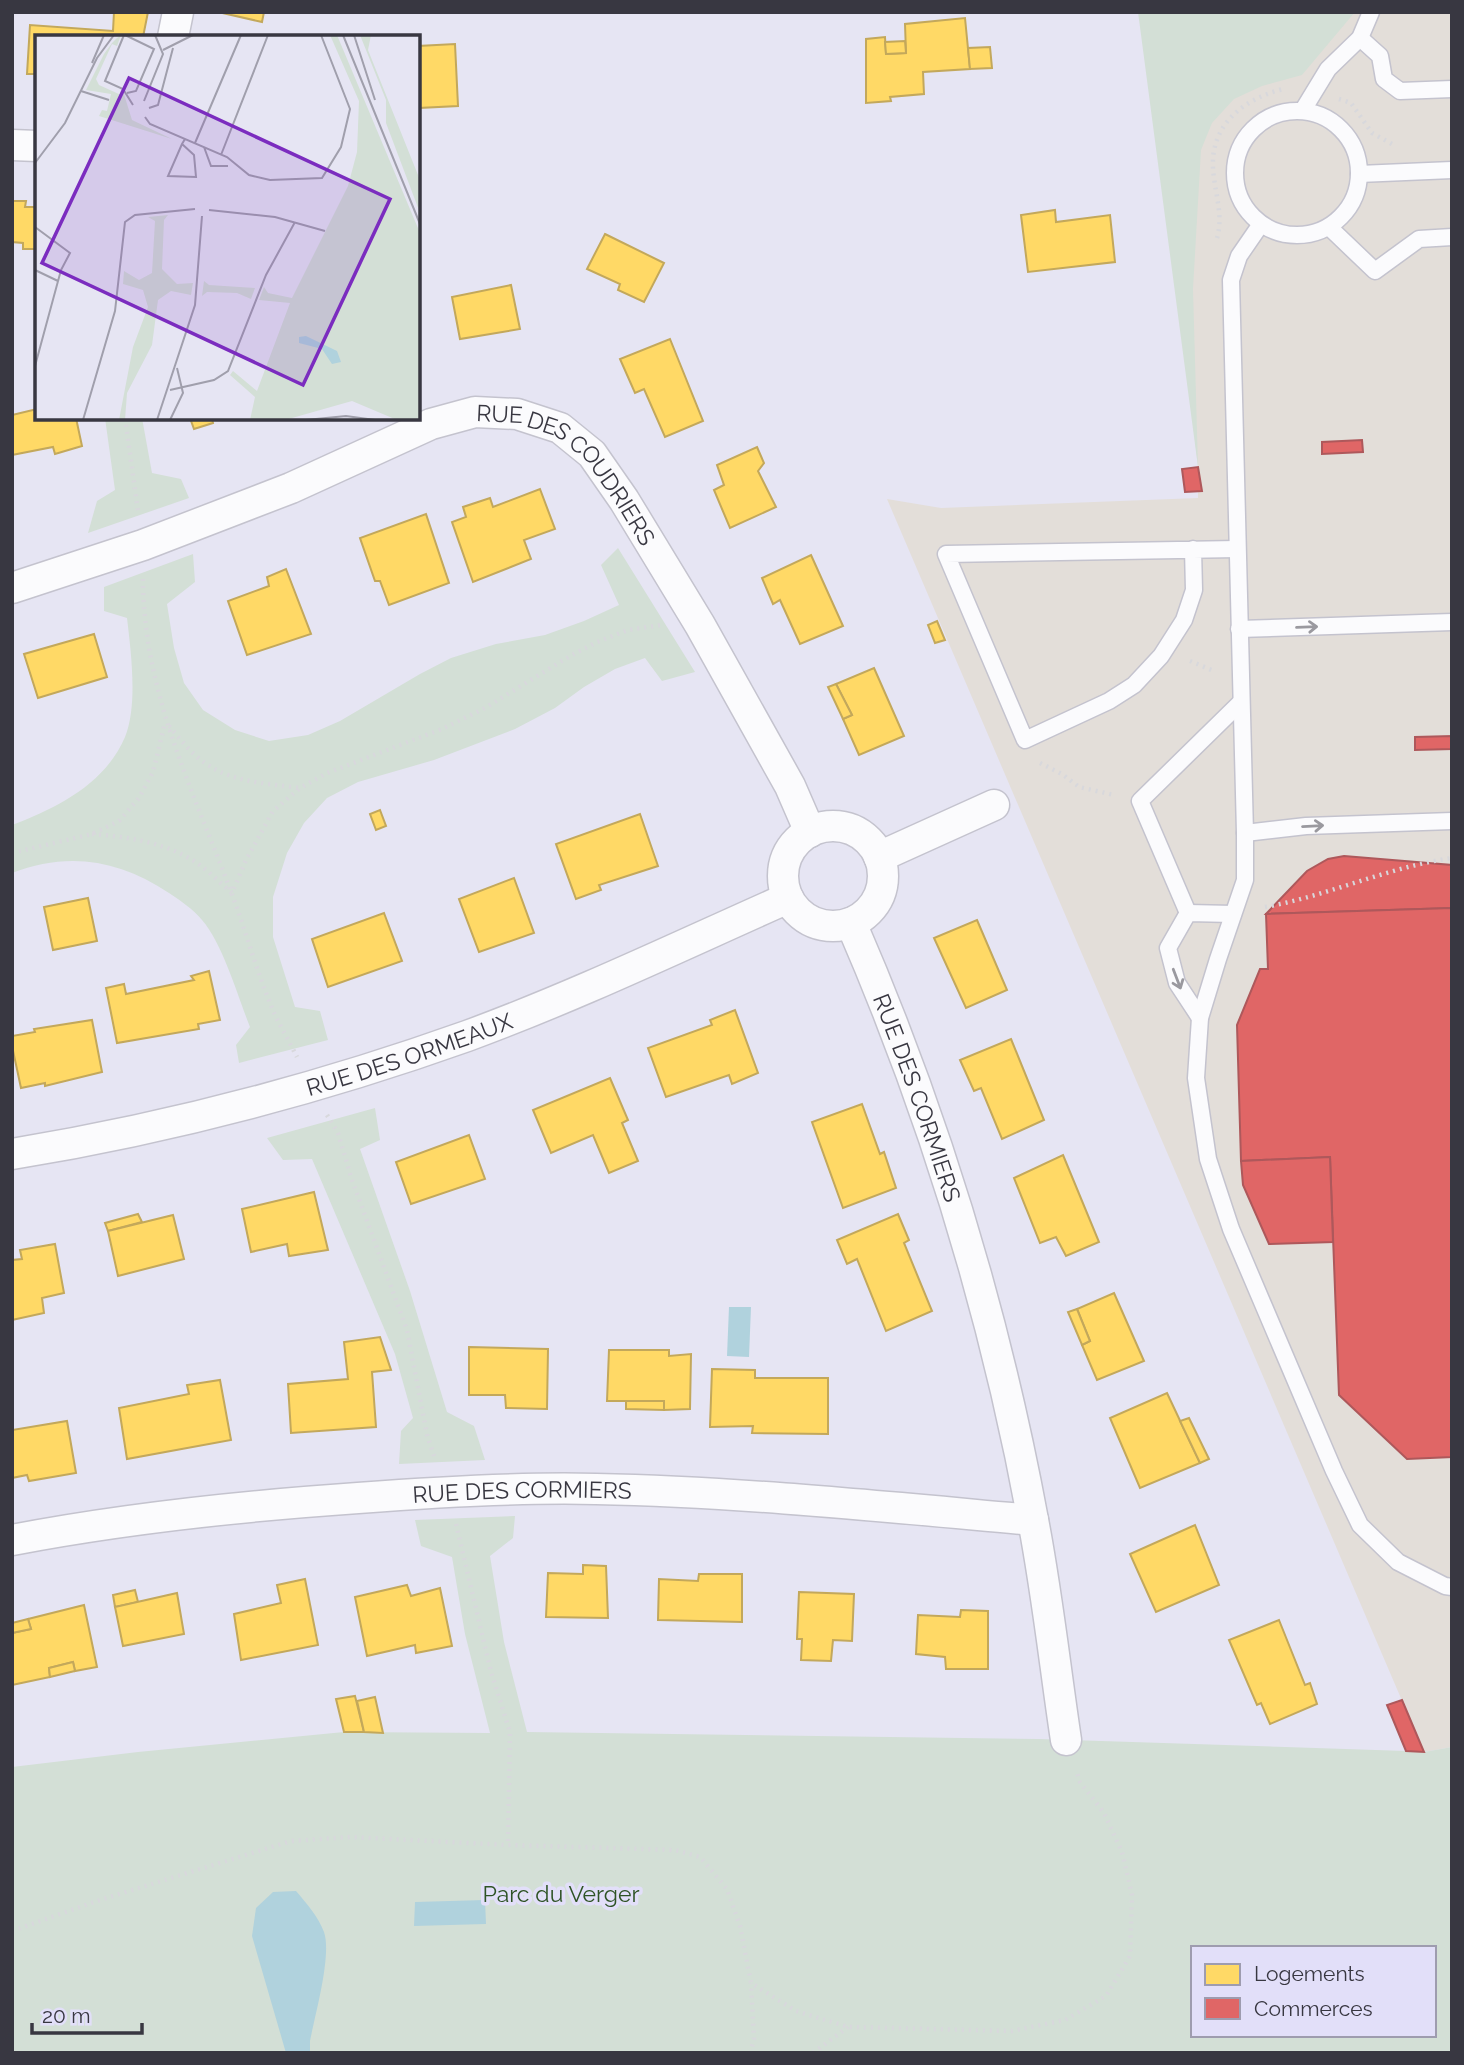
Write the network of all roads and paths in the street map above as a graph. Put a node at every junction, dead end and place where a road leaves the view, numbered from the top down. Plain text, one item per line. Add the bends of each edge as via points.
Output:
1 (178, 12) edge
2 (1371, 12) edge
3 (173, 35) edge
4 (1360, 38) junction
5 (1452, 89) edge
6 (1303, 110) junction
7 (12, 145) edge
8 (35, 146) edge
9 (1452, 170) edge
10 (1359, 174) junction
11 (1261, 225) junction
12 (1329, 227) junction
13 (1452, 237) edge
14 (125, 420) edge
15 (143, 545) junction
16 (1193, 549) junction
17 (1237, 549) junction
18 (12, 588) edge
19 (1452, 622) edge
20 (700, 625) junction
21 (1239, 629) junction
22 (1241, 702) junction
23 (166, 722) junction
24 (1025, 740) junction
25 (300, 788) junction
26 (1140, 801) junction
27 (994, 806) dead end
28 (1452, 821) edge
29 (810, 832) junction
30 (1245, 833) junction
31 (92, 834) junction
32 (12, 853) edge
33 (879, 857) junction
34 (232, 893) junction
35 (788, 898) junction
36 (1188, 913) junction
37 (1233, 914) junction
38 (851, 923) junction
39 (1200, 1018) junction
40 (312, 1086) junction
41 (12, 1154) edge
42 (446, 1492) junction
43 (1033, 1520) junction
44 (12, 1540) edge
45 (1452, 1587) edge
46 (1066, 1740) joint
47 (508, 1845) junction
48 (12, 1931) edge
49 (751, 1983) junction
50 (848, 2027) junction
51 (750, 2053) edge
52 (813, 2053) edge

1 - 3 street
2 - 4 lane
4 - 5 lane via 1380,56 1384,79 1400,91
4 - 6 lane via 1328,69
6 - 10 lane via 1337,124 1357,155
6 - 11 lane via 1282,111 1264,120 1238,151 1237,192
7 - 8 street
9 - 10 lane
10 - 12 lane via 1356,195
11 - 12 lane via 1295,236
11 - 17 lane via 1239,256 1231,280
12 - 13 lane via 1375,271 1419,239
14 - 15 path
15 - 18 street, RUE DES COUDRIERS
15 - 20 street, RUE DES COUDRIERS via 291,488 431,424 474,412 517,414 560,428 592,454
15 - 23 path via 149,650
16 - 17 lane
16 - 24 lane via 1194,590 1184,620 1161,656 1134,685 1109,701
16 - 24 lane via 946,554
17 - 21 lane
21 -> 19 lane
20 - 25 path via 628,630 597,642 442,729
20 - 29 street, RUE DES COUDRIERS via 790,786
21 - 22 lane
22 - 26 lane
22 - 30 lane
23 - 25 path via 194,755 222,774
23 - 31 path via 153,772 139,798 119,821
23 - 34 path
24 - 26 path via 1034,761 1079,787
25 - 34 path via 273,811
26 - 36 lane
27 - 33 street
30 -> 28 lane via 1306,825
29 - 33 street via 842,827 858,833
29 - 35 street via 788,853 783,883
30 - 37 lane via 1244,880
31 - 32 path
31 - 34 path via 164,846 191,859
33 - 38 street via 883,873 876,903
34 - 40 path via 275,1014
35 - 38 street via 807,920 836,927
35 - 40 street, RUE DES ORMEAUX via 468,1035
36 - 37 lane
36 -> 39 lane via 1168,948 1177,983
37 - 39 lane
38 - 43 street, RUE DES CORMIERS via 927,1113 1002,1375
39 - 45 lane via 1196,1078 1208,1159 1231,1229 1334,1471 1360,1525 1388,1553
40 - 41 street, RUE DES ORMEAUX via 188,1118
40 - 42 path via 338,1133 407,1330 427,1435
42 - 43 street, RUE DES CORMIERS via 595,1489 787,1498
42 - 44 street, RUE DES CORMIERS via 160,1516
42 - 47 path via 510,1732
43 - 46 street, RUE DES CORMIERS
46 - 50 path via 1080,1782 1104,1813 1122,1852 1132,1895 1130,1956 1106,1996 1065,2020 1012,2031
47 - 48 path via 351,1837 291,1841
47 - 49 path via 675,1850 700,1857 727,1889
49 - 50 path via 796,2011
49 - 51 path via 754,2039
50 - 52 path

